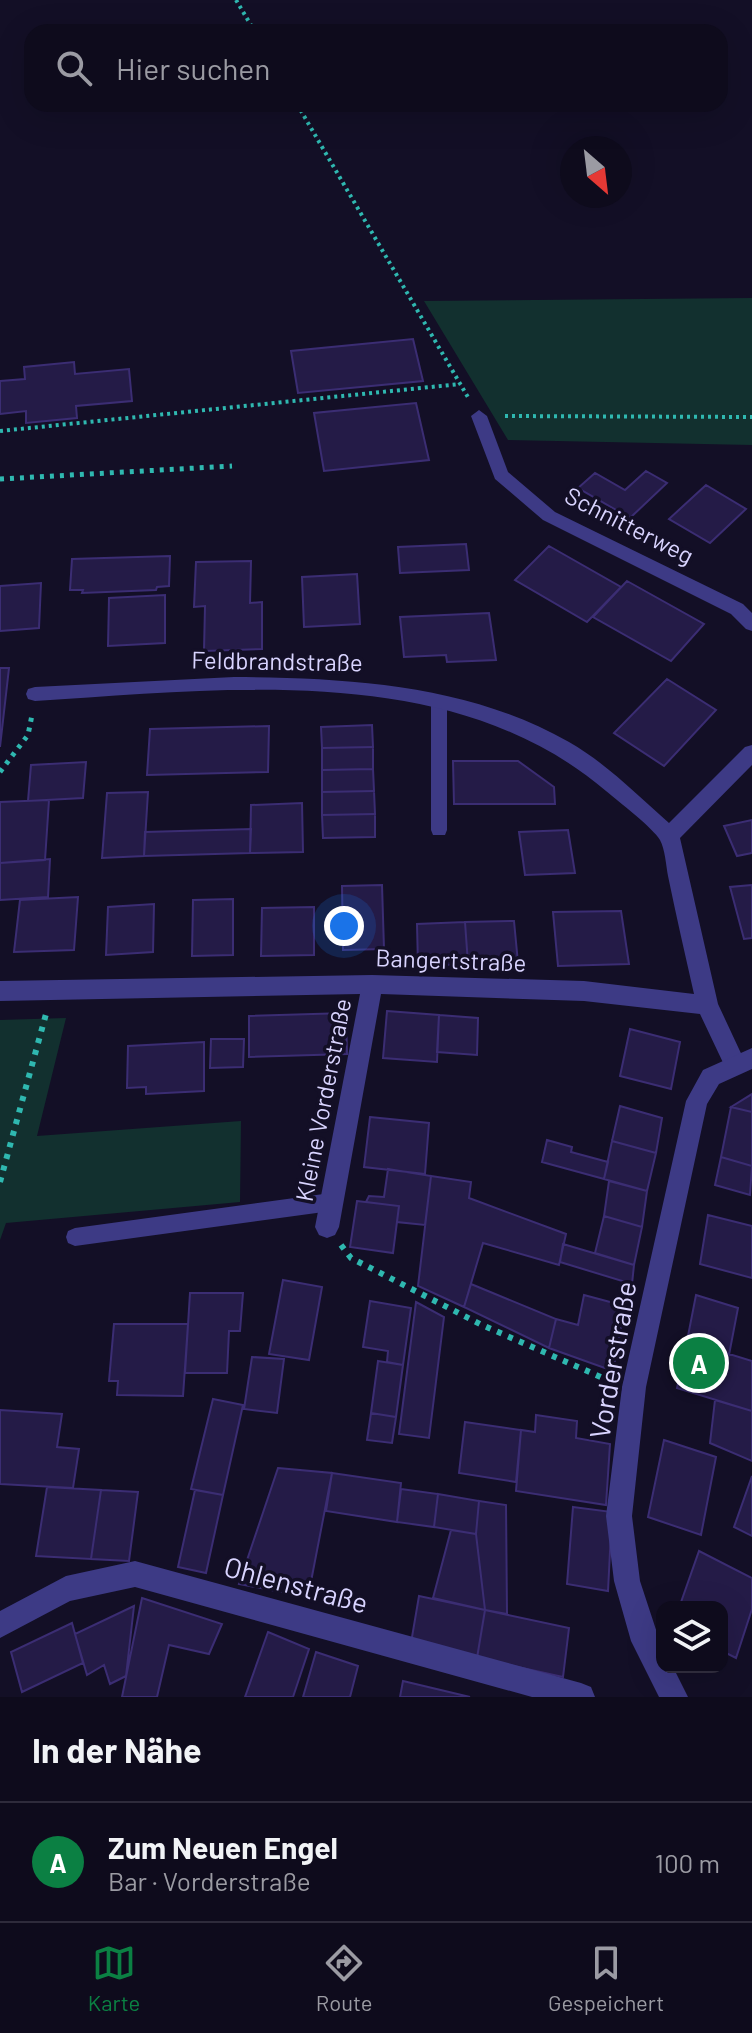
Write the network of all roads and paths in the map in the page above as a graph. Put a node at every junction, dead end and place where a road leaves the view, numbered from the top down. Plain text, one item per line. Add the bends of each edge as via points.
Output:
1 (236, 0) edge
2 (250, 24) edge
3 (302, 112) edge
4 (460, 384) junction
5 (479, 416) junction
6 (752, 417) edge
7 (0, 431) edge
8 (232, 466) dead end
9 (0, 479) edge
10 (752, 624) edge
11 (35, 694) dead end
12 (439, 703) junction
13 (28, 735) dead end
14 (752, 753) edge
15 (0, 772) edge
16 (439, 830) dead end
17 (669, 836) junction
18 (372, 984) junction
19 (53, 990) junction
20 (0, 991) edge
21 (707, 1005) junction
22 (743, 1061) edge
23 (0, 1182) edge
24 (331, 1202) junction
25 (327, 1227) joint
26 (75, 1237) dead end
27 (634, 1387) junction
28 (0, 1625) edge
29 (581, 1697) edge
30 (674, 1697) edge

1 - 2 path
3 - 4 path
4 - 5 path
4 - 7 path
5 - 6 path
5 - 10 street, Schnitterweg via 501,475 549,516 737,609
8 - 9 path
11 - 12 street, Feldbrandstraße via 213,685 363,687
12 - 16 lane
12 - 17 street, Feldbrandstraße via 512,723 561,747
13 - 15 path
14 - 17 street
17 - 21 street
18 - 19 street, Bangertstraße
18 - 21 street, Bangertstraße via 584,991
18 - 24 street, Kleine Vorderstraße
19 - 20 street, Bangertstraße
19 - 23 path
21 - 22 street
22 - 27 street, Vorderstraße via 711,1077 697,1101
24 - 25 street, Kleine Vorderstraße
24 - 26 lane
25 - 27 path via 351,1258 482,1325
27 - 30 street, Vorderstraße via 619,1516 627,1581 644,1641
28 - 29 street, Ohlenstraße via 66,1589 135,1574

